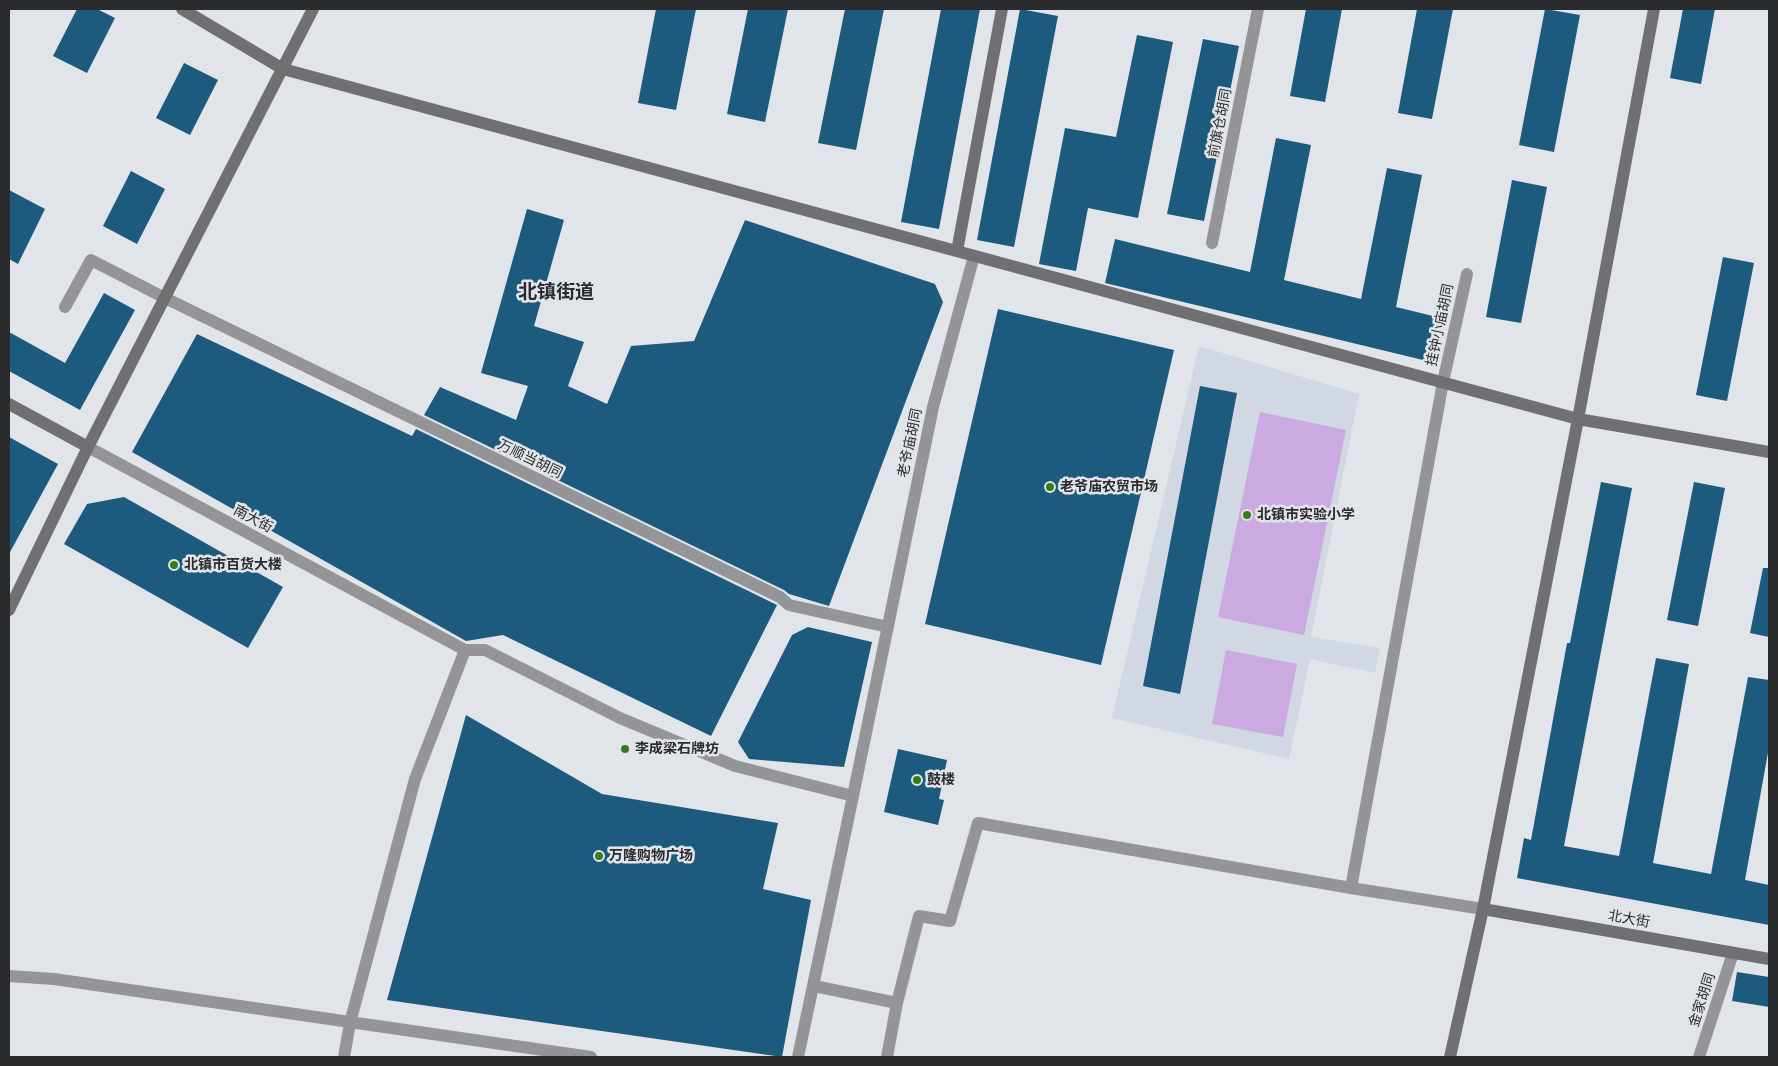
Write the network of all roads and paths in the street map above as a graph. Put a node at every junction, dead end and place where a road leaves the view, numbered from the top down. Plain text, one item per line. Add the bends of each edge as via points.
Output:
1 (182, 9) edge
2 (313, 9) edge
3 (1002, 9) edge
4 (1258, 9) edge
5 (1654, 9) edge
6 (283, 69) junction
7 (1212, 243) dead end
8 (957, 251) junction
9 (974, 256) junction
10 (1466, 274) dead end
11 (165, 298) junction
12 (65, 307) dead end
13 (1443, 382) junction
14 (9, 404) edge
15 (1578, 419) junction
16 (88, 447) junction
17 (1769, 452) edge
18 (9, 610) edge
19 (887, 633) junction
20 (465, 650) junction
21 (853, 796) junction
22 (1351, 888) junction
23 (1483, 908) junction
24 (1733, 953) junction
25 (1769, 959) edge
26 (9, 976) edge
27 (814, 986) junction
28 (896, 1003) junction
29 (350, 1023) junction
30 (344, 1057) edge
31 (592, 1057) edge
32 (798, 1057) edge
33 (887, 1057) edge
34 (1450, 1057) edge
35 (1699, 1057) edge

1 - 6 street
2 - 6 street
3 - 8 street
4 - 7 street, 前旗仓胡同
5 - 15 street
6 - 8 street
6 - 11 street
8 - 9 street
9 - 13 street
9 - 19 street, 老爷庙胡同 via 933,407
10 - 13 street, 挂钟小庙胡同
11 - 12 street, 万顺当胡同 via 92,260
11 - 16 street
11 - 19 street, 万顺当胡同 via 762,588 789,605
13 - 15 street
13 - 22 street, 挂钟小庙胡同
14 - 16 street, 南大街
15 - 17 street
15 - 23 street
16 - 18 street
16 - 20 street, 南大街
19 - 21 street, 老爷庙胡同
20 - 21 street, 南大街 via 485,650 620,718 736,766
20 - 29 street via 415,779
21 - 27 street, 老爷庙胡同
22 - 23 street
22 - 28 street via 978,823 950,922 919,916
23 - 24 street, 北大街
23 - 34 street
24 - 25 street, 北大街
24 - 35 street, 金家胡同
26 - 29 street via 54,979
27 - 28 street
27 - 32 street, 老爷庙胡同
28 - 33 street
29 - 30 street
29 - 31 street

